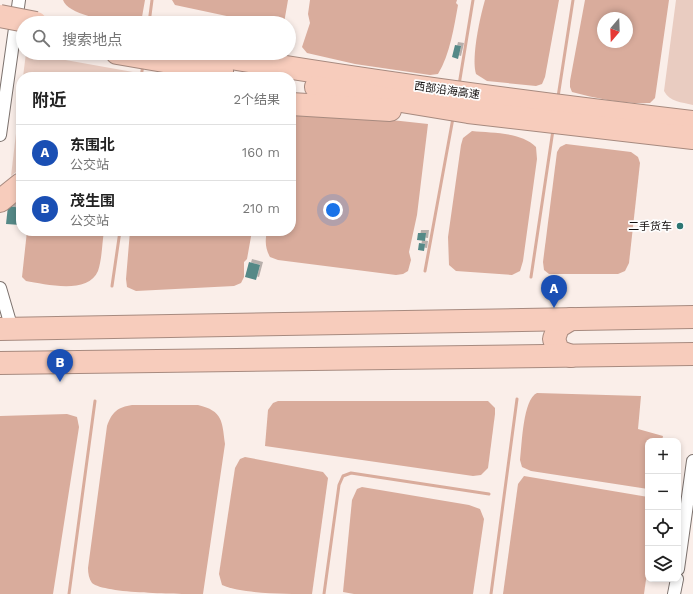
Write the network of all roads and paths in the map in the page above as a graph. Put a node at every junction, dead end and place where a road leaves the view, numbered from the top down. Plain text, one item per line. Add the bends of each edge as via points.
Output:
1 (19, 0) edge
2 (0, 16) edge
3 (17, 16) edge
4 (16, 19) edge
5 (16, 21) edge
6 (0, 31) edge
7 (16, 34) edge
8 (157, 60) edge
9 (242, 60) edge
10 (228, 72) edge
11 (296, 83) edge
12 (296, 104) edge
13 (468, 112) junction
14 (693, 122) edge
15 (0, 135) edge
16 (693, 138) edge
17 (16, 188) edge
18 (0, 201) edge
19 (0, 288) edge
20 (693, 317) edge
21 (571, 319) junction
22 (6, 329) edge
23 (693, 354) edge
24 (571, 356) junction
25 (0, 363) edge
26 (693, 461) edge
27 (681, 547) edge
28 (676, 582) edge
29 (674, 594) edge

1 - 3 street
2 - 4 highway, bridge
5 - 15 street
6 - 7 highway
8 - 10 highway
9 - 14 highway, 西部沿海高速 via 426,88
11 - 13 highway, 西部沿海高速
12 - 13 highway via 356,110
13 - 16 highway, 西部沿海高速
17 - 18 highway
19 - 22 street
20 - 21 highway
21 - 22 highway
21 - 24 highway via 558,327 554,339 558,351
23 - 24 highway
24 - 25 highway
26 - 27 street
28 - 29 street

